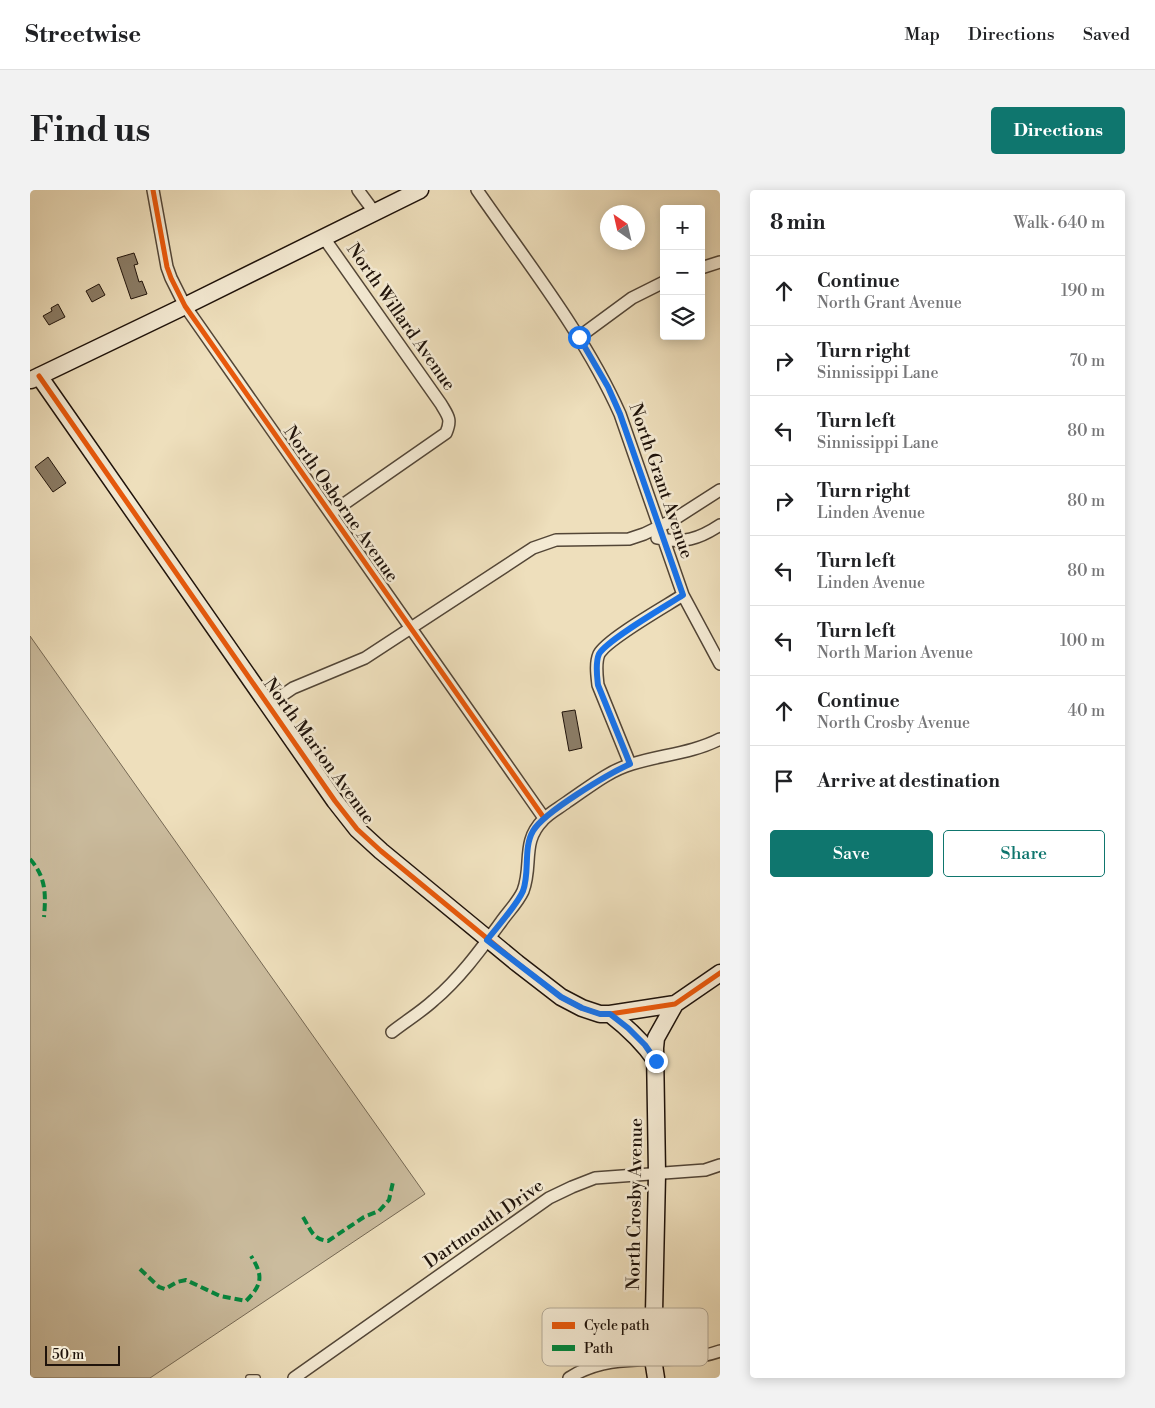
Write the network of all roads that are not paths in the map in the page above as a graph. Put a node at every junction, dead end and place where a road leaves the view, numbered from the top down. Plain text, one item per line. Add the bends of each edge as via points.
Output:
1 (153, 190) edge
2 (358, 190) edge
3 (420, 190) edge
4 (477, 190) edge
5 (375, 213) junction
6 (324, 238) junction
7 (720, 262) edge
8 (705, 267) edge
9 (660, 284) edge
10 (185, 306) junction
11 (579, 337) junction
12 (35, 378) edge
13 (720, 490) edge
14 (331, 513) junction
15 (720, 525) edge
16 (658, 526) junction
17 (644, 534) junction
18 (663, 539) junction
19 (683, 595) junction
20 (411, 628) junction
21 (720, 664) edge
22 (268, 705) junction
23 (720, 739) edge
24 (630, 764) junction
25 (544, 818) junction
26 (487, 940) junction
27 (720, 974) edge
28 (675, 1004) junction
29 (610, 1014) junction
30 (392, 1032) dead end
31 (656, 1061) junction
32 (720, 1166) edge
33 (657, 1174) junction
34 (654, 1308) edge
35 (720, 1351) edge
36 (708, 1355) edge
37 (593, 1366) edge
38 (250, 1378) edge
39 (257, 1378) edge
40 (294, 1378) edge
41 (569, 1378) edge

1 - 10 street, North Osborne Avenue via 167,267
2 - 5 street
3 - 5 street
4 - 11 street, North Grant Avenue
5 - 6 street
6 - 10 street
6 - 14 street, North Willard Avenue via 449,417 450,425 446,433
7 - 8 street
9 - 11 street via 632,298
10 - 12 street
10 - 14 street, North Osborne Avenue
11 - 16 street, North Grant Avenue via 620,414
12 - 22 street, North Marion Avenue
13 - 16 street via 686,513
14 - 20 street, North Osborne Avenue
15 - 18 street via 704,536 692,539
16 - 17 street
16 - 18 street, North Grant Avenue
17 - 18 street
17 - 20 street via 628,539 556,540 533,548
18 - 19 street, North Grant Avenue
19 - 21 street, North Grant Avenue
19 - 24 street via 611,642 599,654 598,685
20 - 22 street via 365,658 293,688
20 - 25 street, North Osborne Avenue
22 - 26 street, North Marion Avenue via 357,829
23 - 24 street
24 - 25 street via 609,774
25 - 26 street via 529,841 523,891
26 - 29 street, North Marion Avenue via 561,997 591,1011
26 - 30 street via 434,1000
27 - 28 street
28 - 29 street, North Marion Avenue
28 - 31 street, North Crosby Avenue via 656,1038
29 - 31 street via 645,1045
31 - 33 street, North Crosby Avenue
32 - 33 street, Dartmouth Drive
33 - 34 street, North Crosby Avenue
33 - 40 street, Dartmouth Drive via 595,1178 549,1198
35 - 36 street
37 - 41 street
38 - 39 lane

